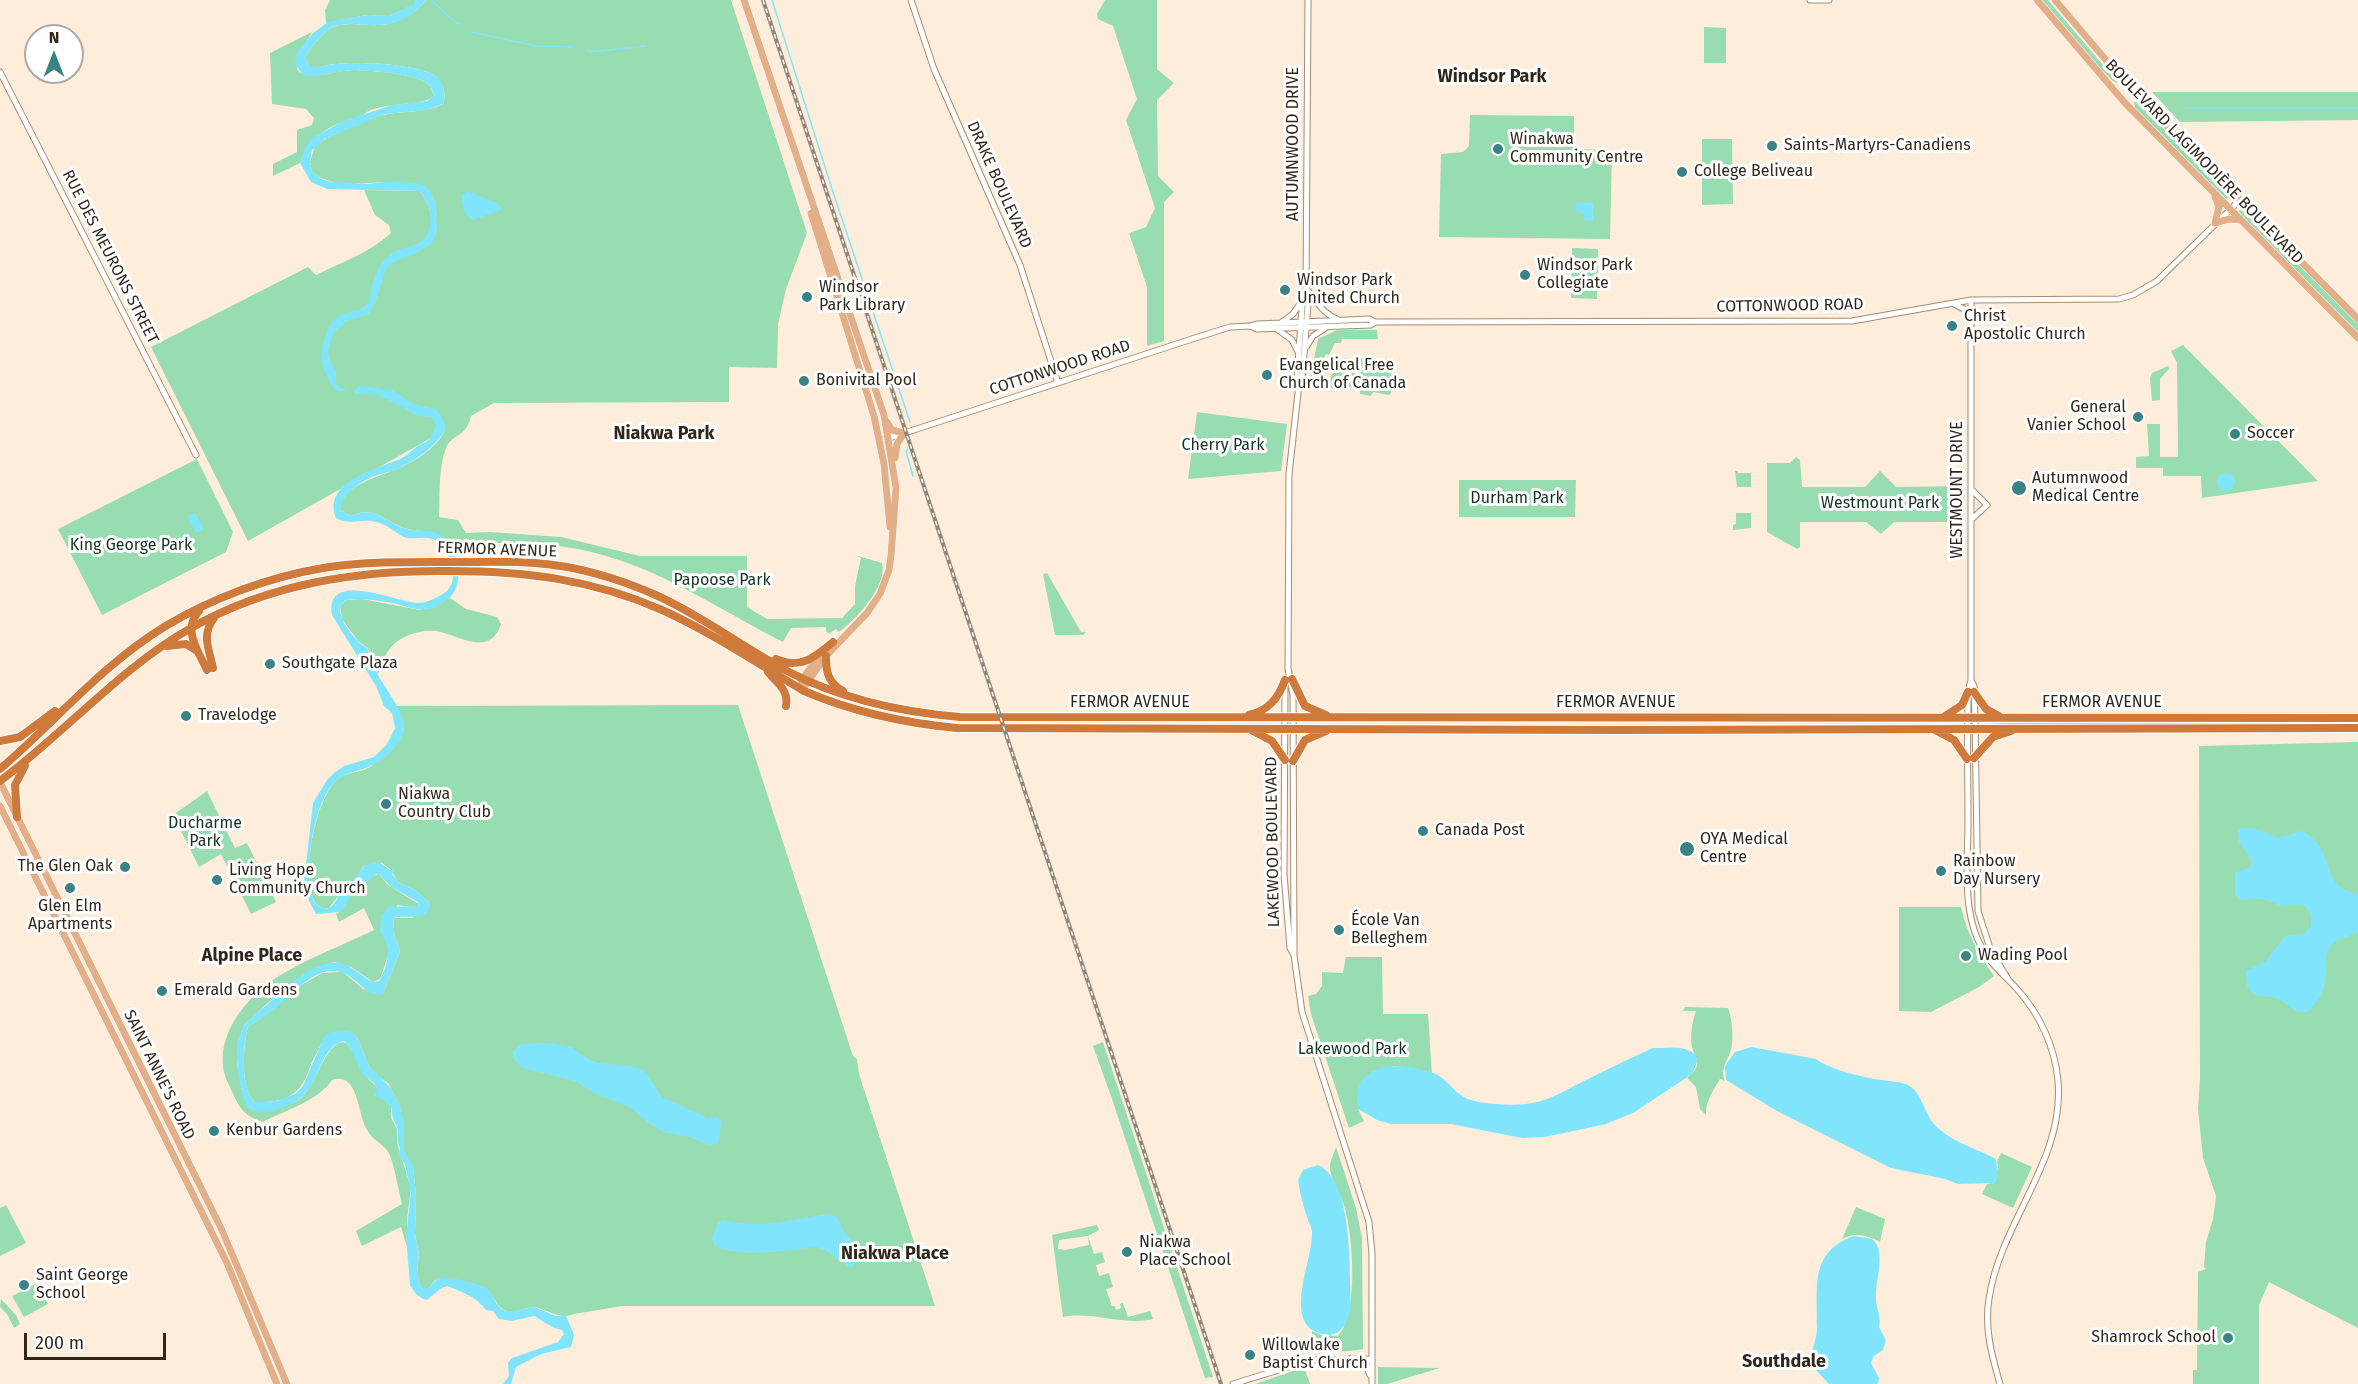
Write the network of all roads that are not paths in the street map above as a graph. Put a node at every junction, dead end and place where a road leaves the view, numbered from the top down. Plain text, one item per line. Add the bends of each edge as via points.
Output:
1 (744, 0) edge
2 (911, 0) edge
3 (1308, 0) edge
4 (1810, 0) edge
5 (1829, 0) edge
6 (2037, 0) edge
7 (2055, 0) edge
8 (0, 72) edge
9 (808, 193) junction
10 (2214, 193) junction
11 (2240, 200) junction
12 (2230, 209) junction
13 (2241, 220) junction
14 (2216, 223) junction
15 (1307, 290) junction
16 (1971, 300) junction
17 (1303, 301) junction
18 (1952, 303) junction
19 (2358, 319) edge
20 (1342, 320) junction
21 (1971, 320) junction
22 (1375, 322) junction
23 (1280, 323) junction
24 (1304, 324) junction
25 (1330, 326) junction
26 (1250, 327) junction
27 (1275, 328) junction
28 (2358, 338) edge
29 (1302, 353) junction
30 (1058, 383) junction
31 (884, 414) junction
32 (904, 433) junction
33 (889, 439) junction
34 (880, 441) junction
35 (196, 455) dead end
36 (894, 470) junction
37 (1971, 490) junction
38 (1971, 520) junction
39 (892, 544) junction
40 (432, 566) junction
41 (478, 567) junction
42 (206, 605) junction
43 (216, 615) junction
44 (860, 622) junction
45 (190, 628) junction
46 (833, 642) junction
47 (161, 647) junction
48 (746, 647) junction
49 (198, 652) junction
50 (826, 656) junction
51 (764, 667) junction
52 (1288, 680) junction
53 (802, 684) junction
54 (1971, 692) junction
55 (76, 697) junction
56 (862, 700) junction
57 (786, 706) dead end
58 (1236, 718) junction
59 (1289, 718) junction
60 (1338, 718) junction
61 (1942, 718) junction
62 (1972, 718) junction
63 (2002, 718) junction
64 (2358, 718) edge
65 (1244, 728) junction
66 (1289, 728) junction
67 (1335, 728) junction
68 (1971, 728) junction
69 (2025, 728) junction
70 (2358, 728) edge
71 (1932, 729) junction
72 (0, 741) edge
73 (43, 748) junction
74 (1971, 758) junction
75 (1289, 761) junction
76 (0, 769) edge
77 (0, 782) edge
78 (0, 808) edge
79 (17, 817) junction
80 (45, 872) junction
81 (36, 876) junction
82 (63, 932) junction
83 (74, 934) junction
84 (1294, 955) junction
85 (1348, 1359) junction
86 (1371, 1359) junction
87 (1371, 1382) edge
88 (277, 1384) edge
89 (287, 1384) edge
90 (1233, 1384) edge
91 (2000, 1384) edge

1 - 9 main road
2 - 30 street, DRAKE BOULEVARD via 934,69 1020,265
3 - 15 street, AUTUMNWOOD DRIVE
4 - 5 street
6 - 10 main road, BOULEVARD LAGIMODIÈRE BOULEVARD via 2114,91
7 - 11 main road, BOULEVARD LAGIMODIÈRE BOULEVARD via 2134,93
8 - 35 street, RUE DES MEURONS STREET
9 - 31 main road
9 - 34 main road
10 - 12 main road, BOULEVARD LAGIMODIÈRE BOULEVARD
10 - 14 main road via 2218,207
11 - 12 street, COTTONWOOD ROAD
11 - 19 main road, BOULEVARD LAGIMODIÈRE BOULEVARD
12 - 13 main road, BOULEVARD LAGIMODIÈRE BOULEVARD
12 - 14 street, COTTONWOOD ROAD
13 - 14 main road
13 - 28 main road, BOULEVARD LAGIMODIÈRE BOULEVARD
14 - 16 street, COTTONWOOD ROAD via 2157,282 2133,295 2108,299
15 - 17 street, AUTUMNWOOD DRIVE
15 - 20 street via 1323,311
15 - 24 street, AUTUMNWOOD DRIVE
16 - 18 street, COTTONWOOD ROAD
16 - 21 street, WESTMOUNT DRIVE
17 - 23 street
17 - 24 street, AUTUMNWOOD DRIVE
18 - 21 street via 1964,309
18 - 22 street, COTTONWOOD ROAD via 1852,321
20 - 22 street, COTTONWOOD ROAD
20 - 24 street, COTTONWOOD ROAD
21 - 37 street, WESTMOUNT DRIVE
22 - 25 street, COTTONWOOD ROAD
23 - 24 street, COTTONWOOD ROAD
23 - 26 street, COTTONWOOD ROAD
24 - 25 street, COTTONWOOD ROAD
24 - 27 street, COTTONWOOD ROAD
24 - 29 street, AUTUMNWOOD DRIVE
25 - 29 street via 1313,336
26 - 27 street, COTTONWOOD ROAD
26 - 30 street, COTTONWOOD ROAD via 1230,327
27 - 29 street
29 - 52 street, AUTUMNWOOD DRIVE via 1289,474
30 - 32 street, COTTONWOOD ROAD
31 - 32 main road via 892,430
31 - 33 main road
32 - 33 street, COTTONWOOD ROAD
32 - 36 main road via 897,445
33 - 34 street, COTTONWOOD ROAD
33 - 36 main road
34 - 39 main road
36 - 39 main road
37 - 38 street, WESTMOUNT DRIVE
37 - 38 street via 1987,505
38 - 54 street, WESTMOUNT DRIVE
39 - 44 main road via 884,585
40 - 41 highway, FERMOR AVENUE
40 - 42 highway, FERMOR AVENUE via 322,568 265,583
40 - 43 highway, FERMOR AVENUE via 321,580 256,598
41 - 48 highway, FERMOR AVENUE via 536,563 608,578 658,596
41 - 51 highway, FERMOR AVENUE via 575,581 618,594 661,610
42 - 45 highway via 192,619
42 - 55 highway, FERMOR AVENUE via 136,646
43 - 45 highway, FERMOR AVENUE
43 - 49 highway via 206,640 210,669
44 - 46 main road
44 - 50 main road
45 - 47 highway, FERMOR AVENUE
45 - 49 highway
46 - 48 highway via 815,657 798,664 783,663
46 - 53 main road via 820,654
47 - 49 highway via 186,644
47 - 73 highway, FERMOR AVENUE
48 - 53 highway, FERMOR AVENUE
50 - 53 main road
50 - 56 highway via 829,679
51 - 53 highway, FERMOR AVENUE
51 - 57 highway via 785,690
52 - 58 highway via 1272,705
52 - 59 street, AUTUMNWOOD DRIVE
52 - 59 street, AUTUMNWOOD DRIVE
52 - 60 highway via 1305,706
53 - 56 highway, FERMOR AVENUE
53 - 65 highway, FERMOR AVENUE via 825,700 916,724 957,728
54 - 61 highway via 1962,705
54 - 62 street, WESTMOUNT DRIVE
54 - 63 highway via 1986,709
55 - 72 highway via 27,733
55 - 76 highway, FERMOR AVENUE
56 - 58 highway, FERMOR AVENUE via 918,713 960,717
58 - 59 highway, FERMOR AVENUE
59 - 60 highway, FERMOR AVENUE
59 - 66 street, AUTUMNWOOD DRIVE
59 - 66 street, AUTUMNWOOD DRIVE
60 - 61 highway, FERMOR AVENUE
61 - 62 highway, FERMOR AVENUE
62 - 63 highway, FERMOR AVENUE
62 - 68 street, WESTMOUNT DRIVE
63 - 64 highway, FERMOR AVENUE
65 - 66 highway, FERMOR AVENUE
65 - 75 highway via 1263,734
66 - 67 highway, FERMOR AVENUE
66 - 75 street, LAKEWOOD BOULEVARD
66 - 75 street, LAKEWOOD BOULEVARD
67 - 71 highway, FERMOR AVENUE
67 - 75 highway via 1305,740
68 - 69 highway, FERMOR AVENUE
68 - 71 highway, FERMOR AVENUE
68 - 74 street, WESTMOUNT DRIVE
69 - 70 highway, FERMOR AVENUE
69 - 74 highway via 1993,737
71 - 74 highway via 1953,740
73 - 77 highway, FERMOR AVENUE
73 - 79 highway via 17,778
74 - 91 street, WESTMOUNT DRIVE via 1967,891 1973,927 1986,955 2033,1009 2045,1032 2057,1070 2059,1108 2050,1148 2005,1245 1991,1290 1987,1324
75 - 84 street, LAKEWOOD BOULEVARD
75 - 84 street, LAKEWOOD BOULEVARD via 1284,874 1290,948
77 - 79 main road, SAINT ANNE'S ROAD
78 - 81 main road, SAINT ANNE'S ROAD
79 - 80 main road, SAINT ANNE'S ROAD
80 - 81 street
80 - 83 main road, SAINT ANNE'S ROAD
81 - 82 main road, SAINT ANNE'S ROAD
82 - 83 main road
82 - 88 main road, SAINT ANNE'S ROAD via 227,1263
83 - 89 main road, SAINT ANNE'S ROAD via 221,1228
84 - 86 street, LAKEWOOD BOULEVARD via 1302,1017 1369,1222
85 - 86 street
85 - 87 street via 1367,1368
85 - 90 street via 1311,1359
86 - 87 street, LAKEWOOD BOULEVARD

